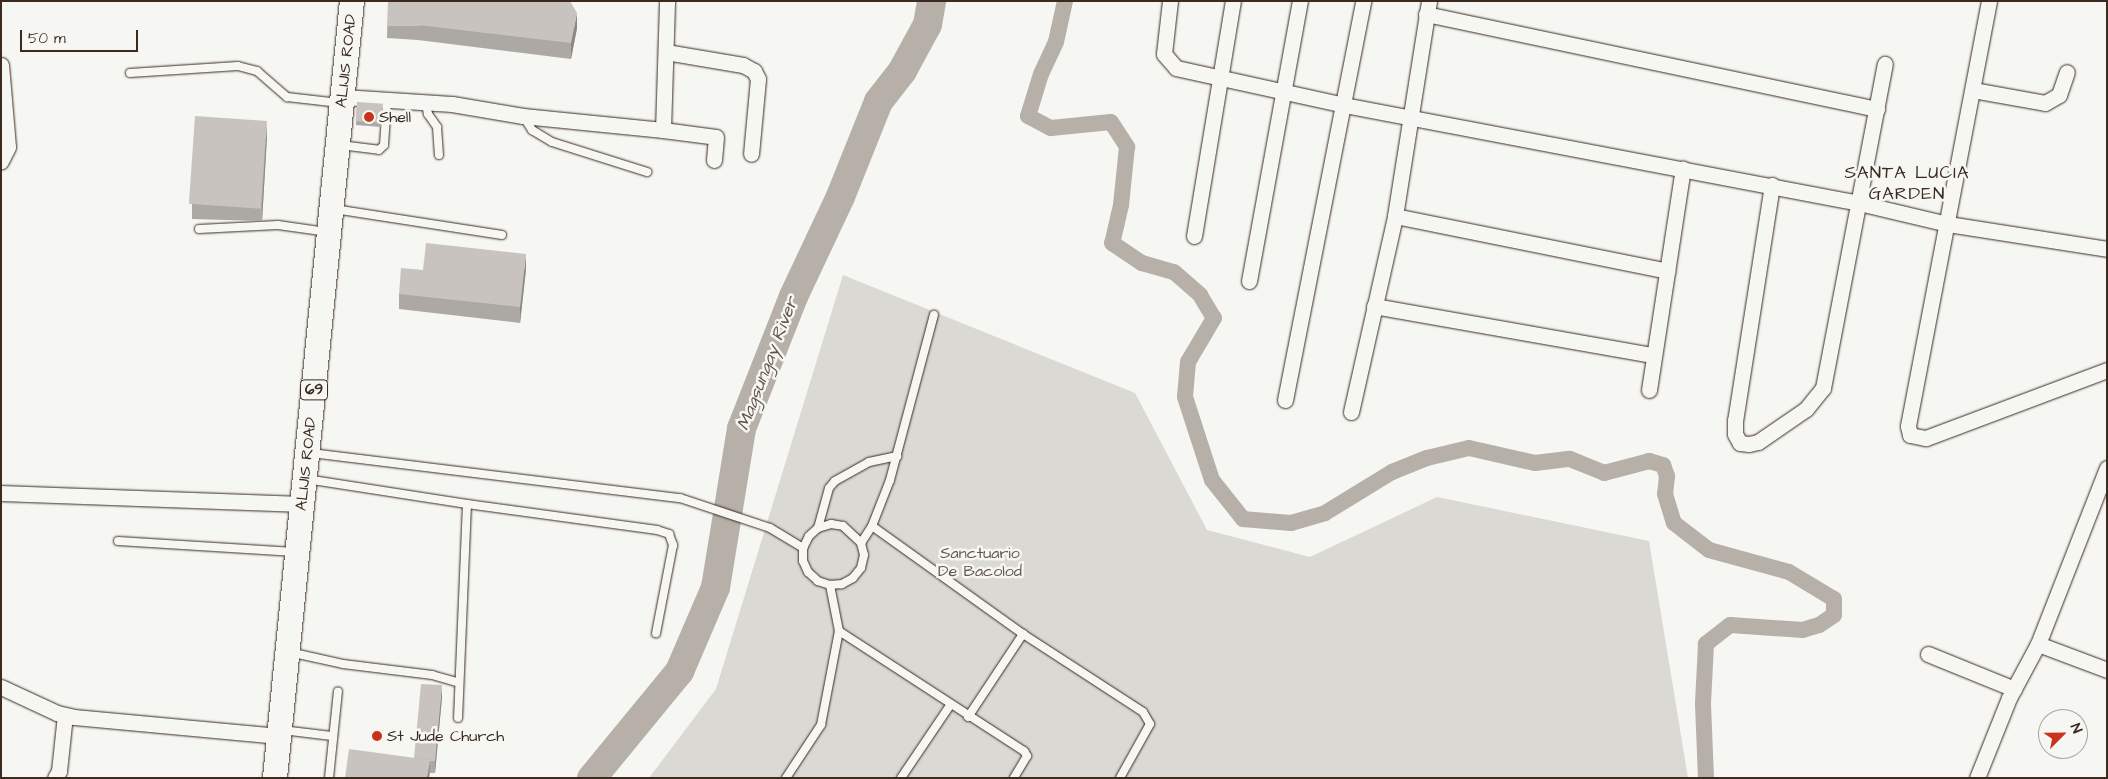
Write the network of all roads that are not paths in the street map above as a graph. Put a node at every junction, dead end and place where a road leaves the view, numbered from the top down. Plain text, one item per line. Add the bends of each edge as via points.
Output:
1 (352, 1) edge
2 (667, 1) edge
3 (1170, 1) edge
4 (1234, 1) edge
5 (1300, 1) edge
6 (1363, 1) edge
7 (1989, 1) edge
8 (1428, 8) edge
9 (666, 52) junction
10 (1885, 64) dead end
11 (1, 65) edge
12 (2067, 72) dead end
13 (130, 73) dead end
14 (1220, 78) junction
15 (1973, 90) junction
16 (1282, 92) junction
17 (343, 100) junction
18 (386, 100) junction
19 (426, 102) junction
20 (1344, 105) junction
21 (1877, 109) junction
22 (523, 116) junction
23 (1409, 117) junction
24 (663, 130) junction
25 (338, 145) junction
26 (751, 154) dead end
27 (439, 155) dead end
28 (714, 160) dead end
29 (1, 161) edge
30 (1683, 169) junction
31 (648, 172) dead end
32 (1772, 186) junction
33 (1859, 202) junction
34 (332, 209) junction
35 (1395, 216) junction
36 (1948, 224) junction
37 (199, 229) dead end
38 (329, 232) junction
39 (502, 236) dead end
40 (1194, 236) dead end
41 (2107, 249) edge
42 (1668, 271) junction
43 (1249, 280) dead end
44 (1374, 306) junction
45 (934, 315) dead end
46 (1653, 355) junction
47 (2107, 370) edge
48 (1649, 390) dead end
49 (1285, 400) dead end
50 (1351, 412) dead end
51 (308, 452) junction
52 (896, 456) junction
53 (2107, 468) edge
54 (304, 479) junction
55 (1, 493) edge
56 (302, 504) junction
57 (467, 504) junction
58 (872, 526) junction
59 (818, 528) junction
60 (118, 541) dead end
61 (861, 543) junction
62 (804, 548) junction
63 (297, 552) junction
64 (830, 585) junction
65 (839, 631) junction
66 (656, 633) dead end
67 (1023, 634) junction
68 (2038, 644) junction
69 (287, 651) junction
70 (1928, 654) dead end
71 (2107, 670) edge
72 (457, 682) junction
73 (1, 687) edge
74 (2014, 689) junction
75 (338, 691) dead end
76 (951, 704) junction
77 (65, 715) junction
78 (968, 717) junction
79 (458, 718) dead end
80 (279, 733) junction
81 (332, 736) junction
82 (55, 778) edge
83 (274, 778) edge
84 (329, 778) edge
85 (786, 778) edge
86 (901, 778) edge
87 (1014, 778) edge
88 (1120, 778) edge
89 (1977, 778) edge

1 - 17 main road, ALIJIS ROAD / 69
2 - 9 street
3 - 14 street via 1164,54 1168,62 1176,68
4 - 14 street
5 - 16 street
6 - 20 street
7 - 15 street
8 - 21 street
8 - 23 street
9 - 24 street
9 - 26 street via 743,65 754,71 758,78
10 - 21 street
11 - 29 street via 8,147
12 - 15 street via 2059,96 2045,103
13 - 17 lane via 238,66 257,71 287,97
14 - 16 street
14 - 40 street
15 - 36 street
16 - 20 street
16 - 43 street
17 - 18 street
17 - 25 main road, ALIJIS ROAD / 69
18 - 19 street
18 - 25 lane via 384,145 379,150
19 - 22 street
19 - 27 lane via 428,114 437,127
20 - 23 street
20 - 49 street
21 - 33 street
22 - 24 street
22 - 31 lane via 532,130 552,142
23 - 30 street
23 - 35 street
24 - 28 street via 716,137
25 - 34 main road, ALIJIS ROAD / 69
30 - 32 street
30 - 42 street
32 - 33 street
32 - 33 street via 1735,420 1735,434 1740,443 1758,442 1806,409 1823,388
33 - 36 street
34 - 38 main road, ALIJIS ROAD / 69
34 - 39 lane
35 - 42 street
35 - 44 street
36 - 41 street
36 - 47 street via 1908,426 1910,435 1926,438
37 - 38 lane via 278,225
38 - 51 main road, ALIJIS ROAD / 69
42 - 46 street
44 - 46 street
44 - 50 street
45 - 52 lane
46 - 48 street
51 - 54 main road, ALIJIS ROAD / 69
51 - 62 lane via 702,504 770,528
52 - 58 lane
52 - 59 lane via 869,462 835,481 829,488
53 - 68 street
54 - 56 main road, ALIJIS ROAD / 69
54 - 57 lane
55 - 56 street
56 - 63 main road, ALIJIS ROAD / 69
57 - 66 lane via 669,534 673,545
57 - 72 lane
58 - 61 lane
58 - 67 lane
59 - 61 lane via 830,524 843,526 854,532
59 - 62 lane via 809,536
60 - 63 lane
61 - 64 lane via 864,555 857,573 842,584
62 - 64 lane via 803,561 808,572 818,581
63 - 69 main road, ALIJIS ROAD / 69
64 - 65 lane
65 - 76 lane
65 - 85 lane via 821,725
67 - 78 lane
67 - 88 lane via 1146,718 1150,724 1145,738
68 - 71 street
68 - 74 street
69 - 72 lane
69 - 80 main road, ALIJIS ROAD / 69
70 - 74 street
72 - 79 lane
73 - 77 street
74 - 89 street
75 - 81 lane
76 - 78 lane
76 - 86 lane
77 - 80 street
77 - 82 street via 59,770
78 - 87 lane via 1024,751 1027,756
80 - 81 lane
80 - 83 main road, ALIJIS ROAD / 69
81 - 84 lane

